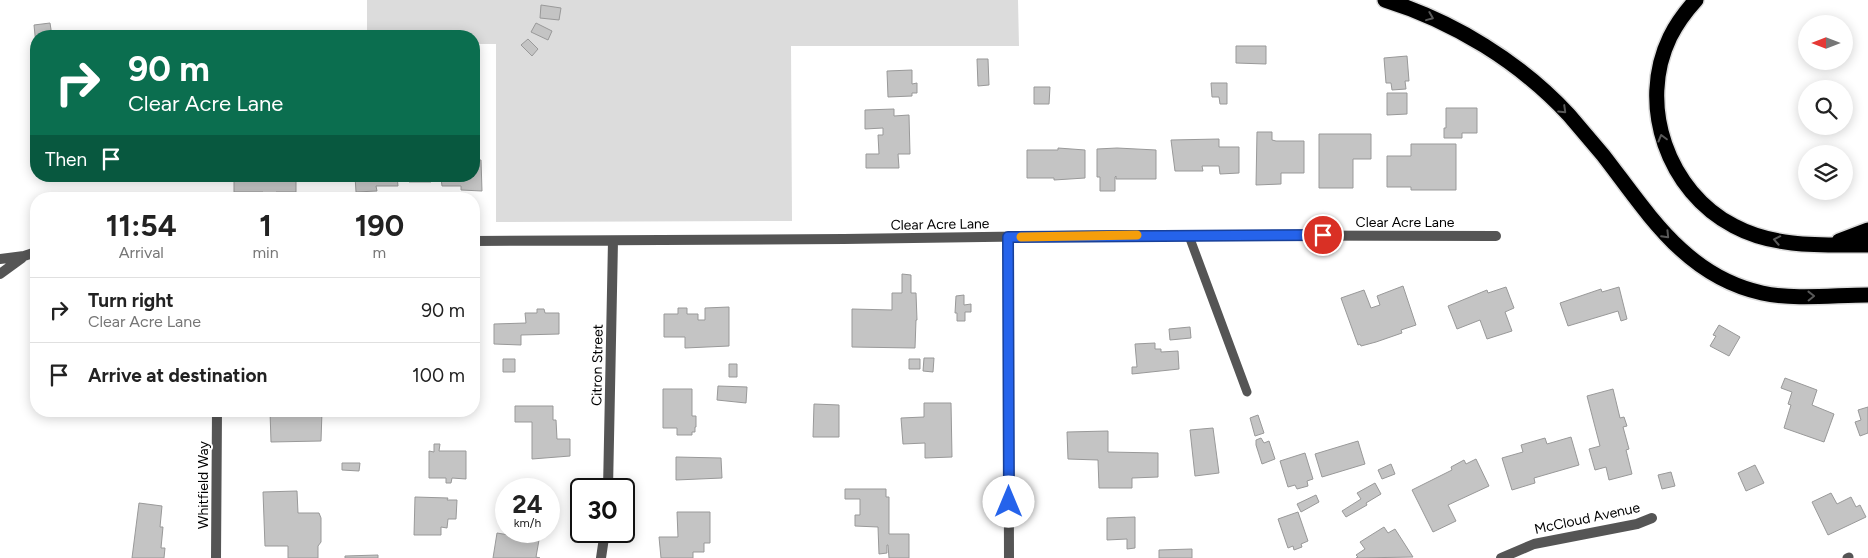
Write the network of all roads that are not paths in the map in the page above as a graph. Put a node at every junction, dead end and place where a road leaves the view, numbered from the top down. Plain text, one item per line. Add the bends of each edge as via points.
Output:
1 (1385, 0) edge
2 (1696, 0) edge
3 (1868, 230) edge
4 (1189, 236) junction
5 (1496, 236) dead end
6 (1008, 237) junction
7 (480, 241) edge
8 (613, 241) junction
9 (1826, 245) junction
10 (1868, 245) edge
11 (30, 254) edge
12 (24, 256) junction
13 (0, 259) edge
14 (0, 274) edge
15 (1868, 295) edge
16 (1247, 392) dead end
17 (217, 417) edge
18 (608, 478) edge
19 (1652, 518) dead end
20 (603, 543) edge
21 (216, 558) edge
22 (601, 558) edge
23 (1009, 558) edge
24 (1501, 558) edge

1 -> 15 highway via 1442,22 1485,46 1530,78 1602,154 1651,220 1706,270 1762,293
9 -> 2 highway via 1763,238 1734,226 1705,205 1675,171 1663,143 1656,94 1660,65 1670,38
3 - 9 highway
4 - 5 street, Clear Acre Lane
4 - 6 street, Clear Acre Lane
4 - 16 lane
6 - 8 street, Clear Acre Lane
6 - 23 street
7 - 8 street, Clear Acre Lane
8 - 18 street, Citron Street
9 - 10 highway
11 - 12 street
12 - 13 street
12 - 14 street
17 - 21 street, Whitfield Way
19 - 24 street, McCloud Avenue via 1637,524 1534,544
20 - 22 street

